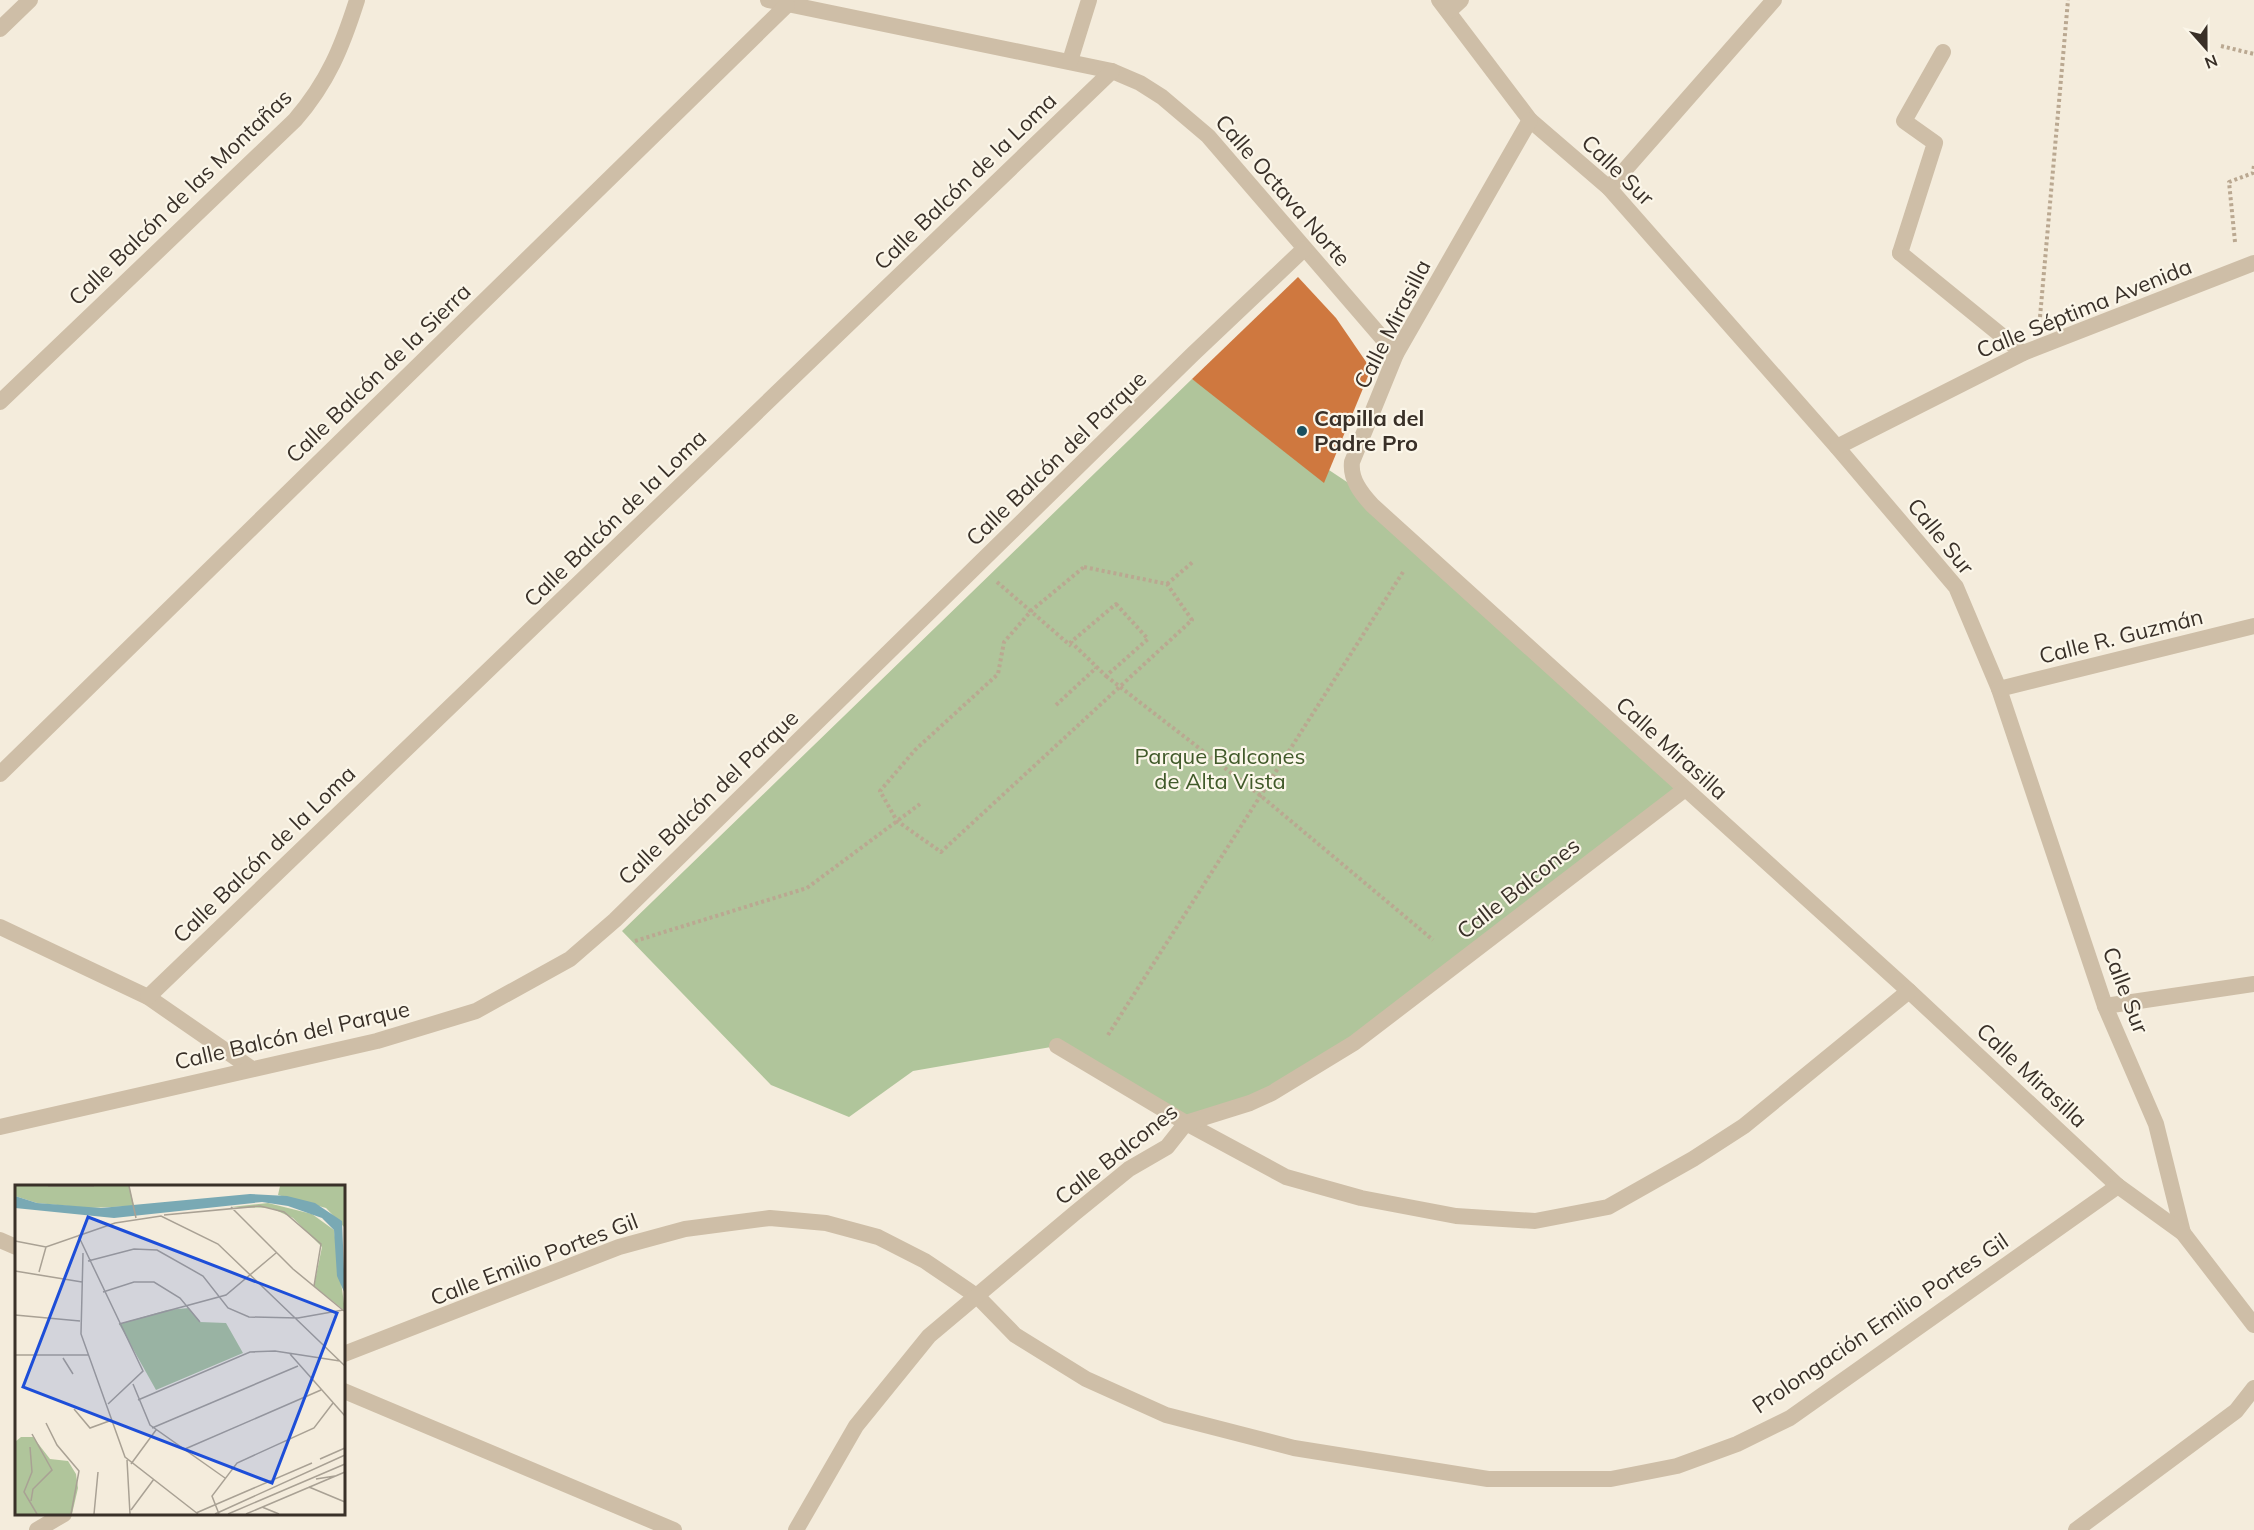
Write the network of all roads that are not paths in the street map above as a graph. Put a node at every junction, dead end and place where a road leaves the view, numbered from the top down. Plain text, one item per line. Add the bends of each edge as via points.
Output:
1 (30, 0) edge
2 (357, 0) edge
3 (768, 0) edge
4 (1089, 0) edge
5 (1774, 0) edge
6 (1450, 4) edge
7 (787, 5) junction
8 (0, 29) edge
9 (1943, 52) dead end
10 (1070, 62) junction
11 (1112, 71) junction
12 (1530, 120) junction
13 (1609, 188) junction
14 (1304, 249) junction
15 (2254, 263) edge
16 (2030, 351) junction
17 (1396, 354) junction
18 (0, 402) edge
19 (1837, 447) junction
20 (2254, 626) edge
21 (1999, 689) junction
22 (0, 774) edge
23 (1684, 790) junction
24 (0, 927) edge
25 (2254, 984) edge
26 (1909, 991) junction
27 (148, 997) junction
28 (2105, 1006) junction
29 (1057, 1046) dead end
30 (252, 1069) junction
31 (1186, 1123) junction
32 (0, 1127) edge
33 (2118, 1186) junction
34 (2183, 1233) junction
35 (0, 1240) edge
36 (15, 1247) edge
37 (978, 1297) junction
38 (2254, 1325) edge
39 (345, 1354) edge
40 (2254, 1388) edge
41 (345, 1391) edge
42 (62, 1515) edge
43 (37, 1530) edge
44 (674, 1530) edge
45 (796, 1530) edge
46 (2076, 1530) edge

1 - 8 street
2 - 18 street, Calle Balcón de las Montañas via 341,50 313,99 295,120
3 - 7 street, Calle Octava Norte
4 - 10 street
5 - 13 street
6 - 12 street, Calle Sur
7 - 10 street, Calle Octava Norte
7 - 22 street, Calle Balcón de la Sierra
9 - 16 street via 1904,121 1935,143 1900,253
10 - 11 street, Calle Octava Norte
11 - 14 street, Calle Octava Norte via 1162,97 1208,136
11 - 27 street, Calle Balcón de la Loma
12 - 13 street, Calle Sur
12 - 17 street, Calle Mirasilla
13 - 19 street, Calle Sur
14 - 17 street, Calle Octava Norte
14 - 30 street, Calle Balcón del Parque via 570,959 476,1011 377,1041
15 - 16 street, Calle Séptima Avenida
16 - 19 street, Calle Séptima Avenida
17 - 23 street, Calle Mirasilla via 1352,462 1359,490
19 - 21 street, Calle Sur via 1956,587
20 - 21 street, Calle R. Guzmán
21 - 28 street, Calle Sur
23 - 26 street, Calle Mirasilla
23 - 31 street, Calle Balcones via 1354,1043 1265,1096
24 - 27 street
25 - 28 street
26 - 31 street via 1744,1126 1693,1159 1608,1207 1535,1221 1456,1216 1361,1198 1286,1177
26 - 33 street, Calle Mirasilla
27 - 30 street
28 - 34 street, Calle Sur via 2156,1124
29 - 31 street
30 - 32 street, Calle Balcón del Parque
31 - 37 street, Calle Balcones via 1167,1147 1112,1182
33 - 34 street, Calle Mirasilla
33 - 37 street, Prolongación Emilio Portes Gil via 1790,1418 1737,1444 1677,1466 1611,1479 1488,1479 1294,1448 1166,1415 1086,1379 1015,1335
34 - 38 street, Calle Mirasilla
35 - 36 street
37 - 39 street, Calle Emilio Portes Gil via 925,1261 878,1237 826,1223 770,1218 725,1222 619,1247
37 - 45 street, Calle Balcones via 929,1336 856,1426
40 - 46 street via 2236,1412
41 - 44 street
42 - 43 street

